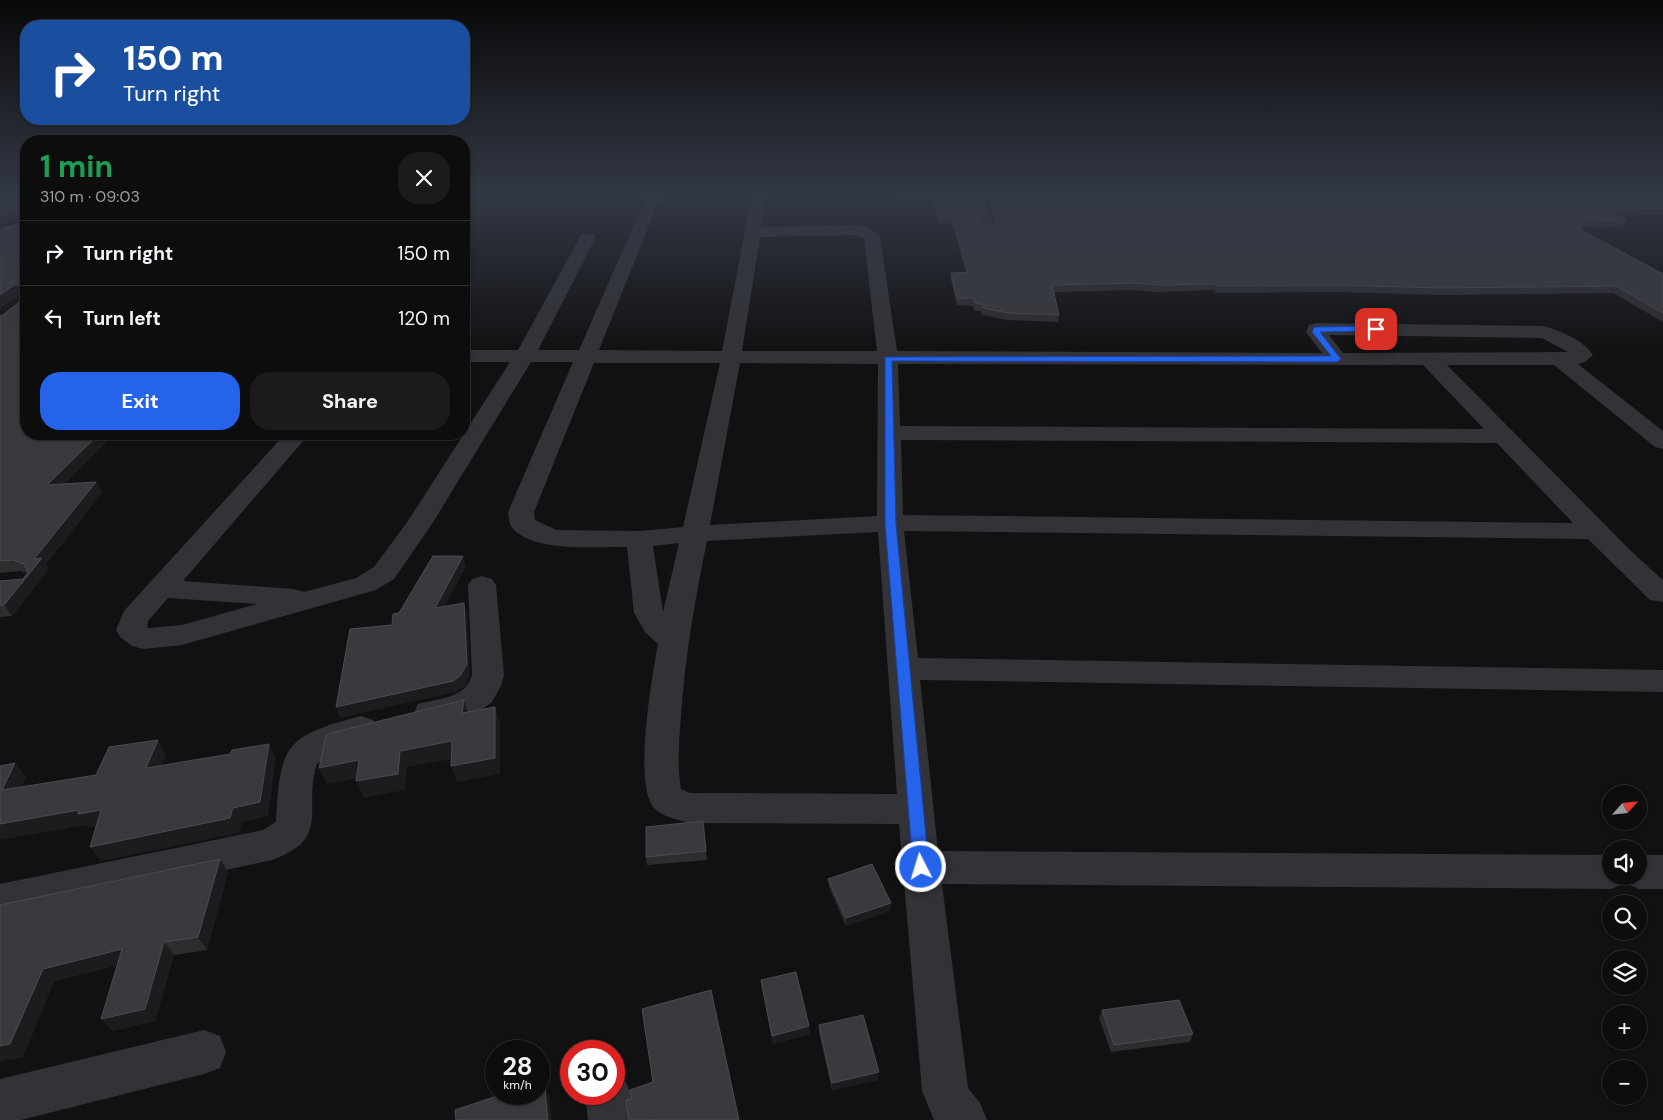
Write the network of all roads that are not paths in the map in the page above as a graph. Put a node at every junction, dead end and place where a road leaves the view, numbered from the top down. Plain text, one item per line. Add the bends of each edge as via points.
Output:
1 (583, 247) edge
2 (632, 247) edge
3 (750, 247) edge
4 (873, 247) edge
5 (470, 356) edge
6 (524, 357) junction
7 (585, 358) junction
8 (731, 359) junction
9 (888, 359) junction
10 (1337, 359) junction
11 (1429, 359) junction
12 (1559, 359) junction
13 (889, 433) junction
14 (1504, 436) junction
15 (292, 440) edge
16 (1663, 442) edge
17 (890, 524) junction
18 (1596, 531) junction
19 (695, 534) junction
20 (639, 539) junction
21 (482, 585) dead end
22 (161, 588) junction
23 (1662, 594) edge
24 (312, 600) junction
25 (673, 642) junction
26 (902, 669) junction
27 (1663, 681) edge
28 (916, 809) junction
29 (921, 867) junction
30 (1602, 872) edge
31 (1647, 872) edge
32 (1663, 872) edge
33 (0, 901) edge
34 (204, 1052) dead end
35 (0, 1102) edge
36 (610, 1105) edge
37 (612, 1120) edge
38 (963, 1120) edge

1 - 6 street
2 - 7 street
3 - 8 street
4 - 9 street
5 - 6 street
6 - 7 street
6 - 24 street via 419,524 384,573 366,584
7 - 8 street
7 - 20 street via 521,512 523,524 555,538
8 - 9 street
8 - 19 street
9 - 10 street
9 - 13 street
10 - 11 street
10 - 12 street via 1316,329 1543,332 1570,343 1583,355
11 - 12 street
11 - 14 street
12 - 16 street
13 - 14 street
13 - 17 street
14 - 18 street
15 - 22 street
17 - 18 street
17 - 19 street
17 - 26 street
18 - 23 street
19 - 20 street
19 - 25 street
20 - 25 street via 649,613
21 - 33 street via 488,675 486,687 478,698 466,704 329,736 315,743 301,757 297,768 294,826 289,833 272,844
22 - 24 street
22 - 24 street via 134,618 131,630 143,639 182,635
25 - 28 street via 661,768 662,790 675,804 690,808
26 - 27 street
26 - 28 street
28 - 29 street
29 - 30 street
29 - 38 street via 945,1091
31 - 32 street
34 - 35 street
36 - 37 street

